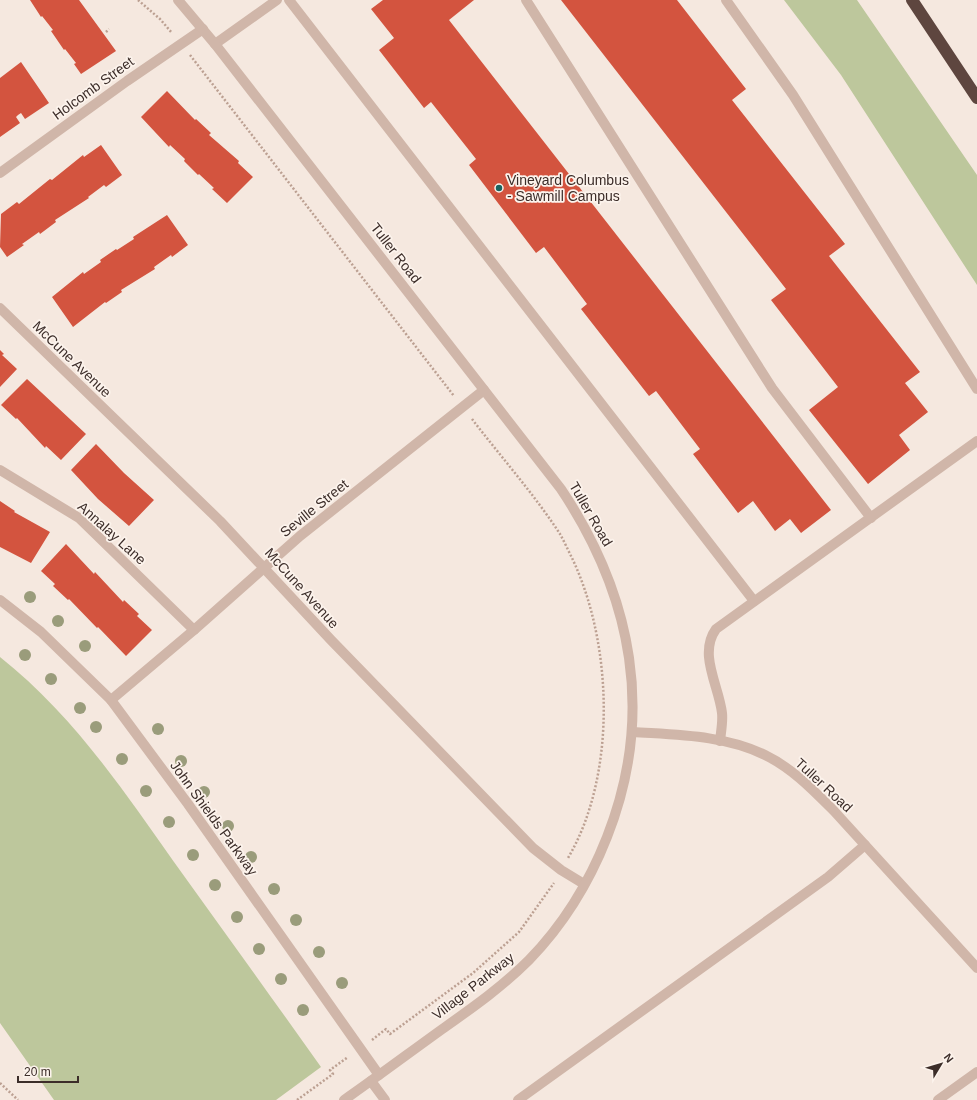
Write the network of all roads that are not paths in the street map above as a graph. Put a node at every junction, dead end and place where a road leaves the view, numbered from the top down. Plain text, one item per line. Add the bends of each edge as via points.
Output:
1 (178, 0) edge
2 (277, 0) edge
3 (289, 0) edge
4 (526, 0) edge
5 (726, 0) edge
6 (912, 0) edge
7 (203, 28) junction
8 (215, 44) junction
9 (977, 98) edge
10 (0, 173) edge
11 (0, 308) edge
12 (977, 389) edge
13 (484, 390) junction
14 (977, 441) edge
15 (0, 470) edge
16 (871, 518) junction
17 (264, 569) junction
18 (0, 600) edge
19 (754, 601) junction
20 (194, 630) junction
21 (111, 700) junction
22 (633, 732) junction
23 (720, 740) junction
24 (865, 845) junction
25 (584, 884) junction
26 (977, 968) edge
27 (977, 1072) edge
28 (375, 1078) junction
29 (344, 1100) edge
30 (385, 1100) edge
31 (518, 1100) edge
32 (938, 1100) edge

1 - 7 street, Tuller Road
2 - 8 street
3 - 19 street
4 - 16 street via 772,388
5 - 12 street via 793,95
6 - 9 highway
7 - 8 street, Tuller Road
7 - 10 street, Holcomb Street
8 - 13 street, Tuller Road
11 - 17 street, McCune Avenue via 220,521
13 - 17 street, Seville Street via 300,536
13 - 22 street, Tuller Road via 561,489 601,559 614,592 626,640 632,685
14 - 16 street
15 - 20 street, Annalay Lane via 79,518
16 - 19 street
17 - 20 street, Seville Street
17 - 25 street, McCune Avenue via 533,848
18 - 21 street, John Shields Parkway via 41,632
19 - 23 street via 719,626 710,643 712,670 722,712
20 - 21 street, Seville Street
21 - 28 street, John Shields Parkway via 188,804
22 - 23 street, Tuller Road
22 - 25 street, Village Parkway via 627,769 612,825
23 - 24 street, Tuller Road via 752,750 787,768 820,796
24 - 26 street, Tuller Road
24 - 31 street via 828,877
25 - 28 street, Village Parkway via 555,929 516,972
27 - 32 street
28 - 29 street, Village Parkway
28 - 30 street, John Shields Parkway

